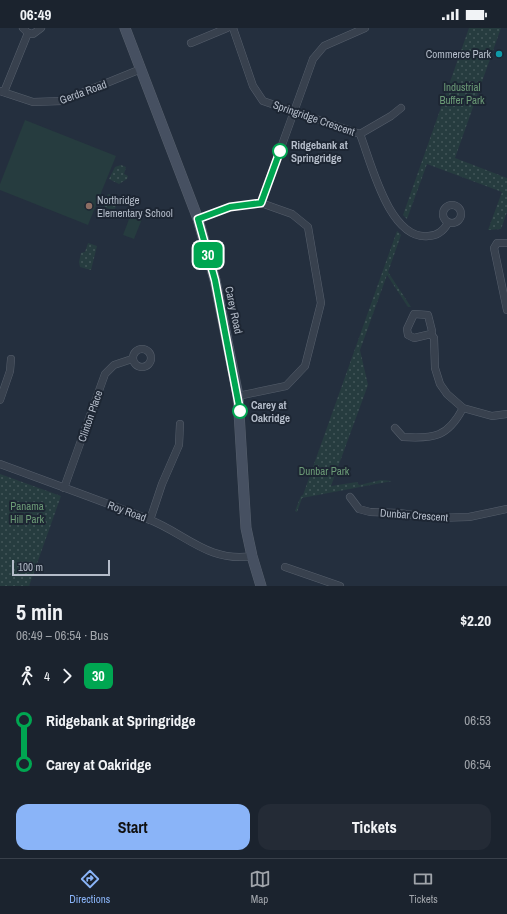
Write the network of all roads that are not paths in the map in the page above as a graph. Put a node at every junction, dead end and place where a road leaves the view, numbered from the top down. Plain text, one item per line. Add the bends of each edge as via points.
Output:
1 (41, 28) edge
2 (125, 28) edge
3 (226, 28) edge
4 (233, 28) edge
5 (365, 28) edge
6 (25, 30) edge
7 (191, 43) dead end
8 (141, 69) junction
9 (2, 91) edge
10 (401, 108) dead end
11 (294, 111) junction
12 (360, 134) junction
13 (261, 203) junction
14 (198, 219) junction
15 (448, 223) dead end
16 (507, 243) edge
17 (507, 310) edge
18 (431, 334) dead end
19 (11, 359) dead end
20 (132, 359) dead end
21 (238, 396) junction
22 (0, 400) edge
23 (463, 408) junction
24 (507, 414) edge
25 (180, 424) dead end
26 (395, 428) dead end
27 (0, 464) edge
28 (64, 488) junction
29 (350, 497) dead end
30 (507, 509) edge
31 (150, 520) junction
32 (252, 556) junction
33 (285, 567) dead end
34 (261, 586) edge
35 (340, 586) edge

1 - 6 street via 36,33
2 - 8 street, Carey Road
3 - 7 street
4 - 11 street, Springridge Crescent via 253,86 263,100
5 - 11 street via 324,46 313,59
6 - 9 street
8 - 9 street, Gerda Road via 62,101 33,102
8 - 14 street, Carey Road
10 - 12 street
11 - 12 street, Springridge Crescent
11 - 13 street
12 - 15 street, Springridge Crescent via 395,219 402,226 425,237 438,233
13 - 14 street via 230,207
13 - 21 street via 292,214 308,227 322,302 305,366 286,386
14 - 21 street, Carey Road via 215,280
16 - 17 street via 497,243 494,248
18 - 23 street via 434,338 435,368 440,384 446,394
19 - 22 street via 10,371
20 - 28 street, Clinton Place via 114,365 105,374
21 - 32 street, Carey Road via 244,512
23 - 24 street via 492,416
23 - 26 street via 456,423 443,434 419,438 403,437
25 - 31 street via 179,445
27 - 28 street, Roy Road
28 - 31 street, Roy Road
29 - 30 street, Dunbar Crescent via 359,509 370,512 399,512 435,518 469,517
31 - 32 street, Roy Road via 208,552 227,557
32 - 34 street, Carey Road
33 - 35 street

